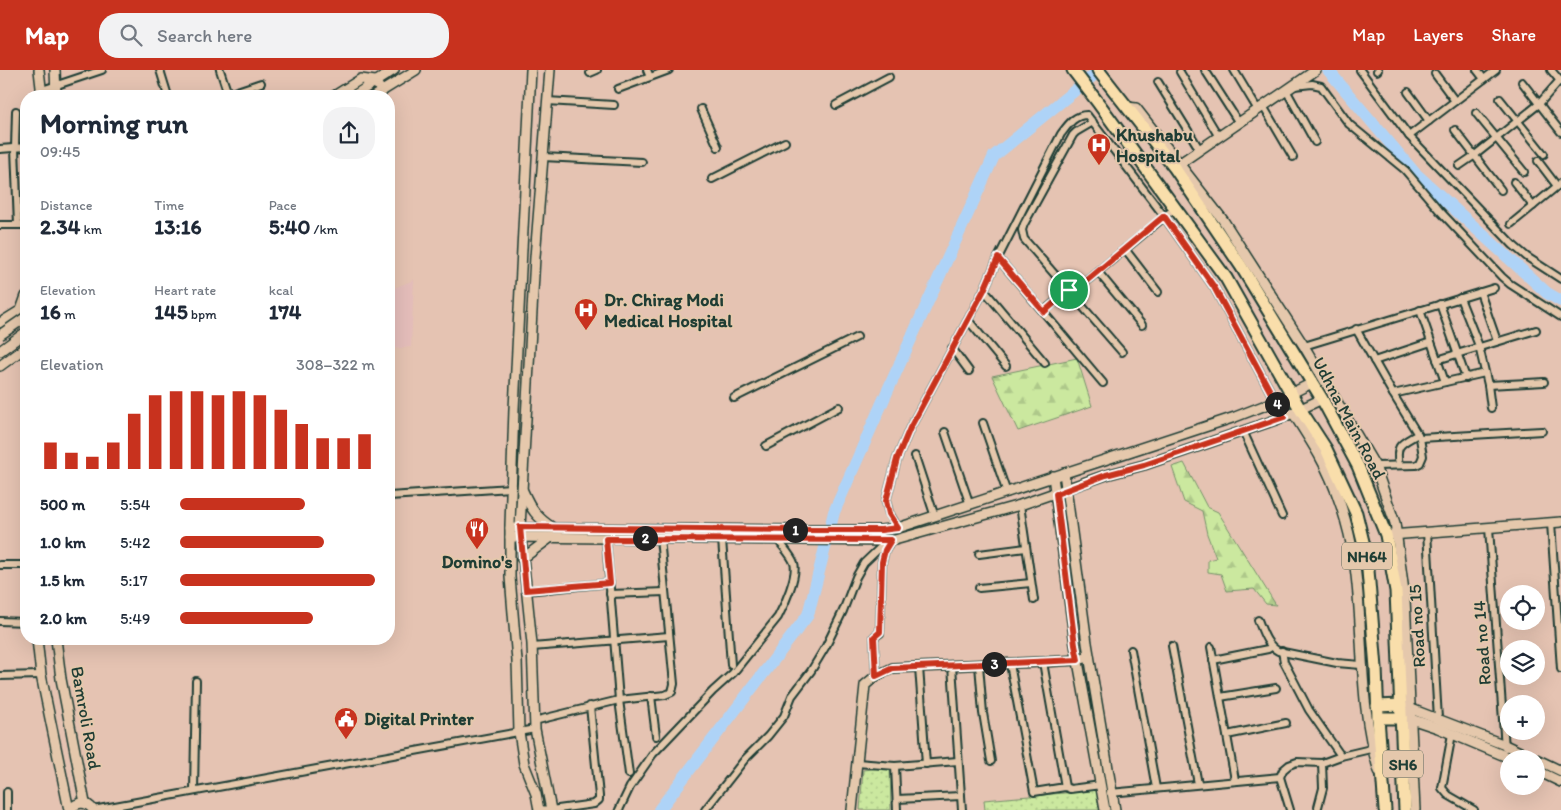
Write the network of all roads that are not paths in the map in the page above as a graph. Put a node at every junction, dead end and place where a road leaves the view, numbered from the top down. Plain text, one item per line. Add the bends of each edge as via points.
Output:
1 (39, 70) edge
2 (55, 70) edge
3 (102, 70) edge
4 (160, 70) edge
5 (220, 70) edge
6 (394, 70) edge
7 (416, 70) edge
8 (531, 70) edge
9 (550, 70) edge
10 (668, 70) edge
11 (1073, 70) edge
12 (1098, 70) edge
13 (1205, 70) edge
14 (1234, 70) edge
15 (1360, 70) edge
16 (1477, 70) edge
17 (1496, 70) edge
18 (1551, 70) edge
19 (1180, 72) dead end
20 (1313, 72) edge
21 (648, 73) edge
22 (1435, 74) dead end
23 (889, 77) dead end
24 (1560, 78) edge
25 (1484, 79) junction
26 (375, 81) junction
27 (1158, 82) dead end
28 (1522, 82) dead end
29 (261, 83) dead end
30 (56, 85) junction
31 (1290, 88) junction
32 (42, 90) edge
33 (47, 90) edge
34 (56, 90) edge
35 (166, 90) edge
36 (224, 90) edge
37 (240, 90) edge
38 (344, 90) edge
39 (363, 90) edge
40 (377, 90) edge
41 (386, 90) edge
42 (618, 90) dead end
43 (1408, 92) dead end
44 (1500, 99) dead end
45 (547, 101) junction
46 (1455, 101) junction
47 (1539, 104) junction
48 (614, 105) dead end
49 (836, 105) dead end
50 (1261, 108) junction
51 (701, 110) dead end
52 (16, 111) dead end
53 (1476, 113) dead end
54 (1429, 121) junction
55 (1518, 121) junction
56 (1093, 122) junction
57 (1239, 123) junction
58 (1455, 130) dead end
59 (1561, 132) edge
60 (1409, 136) junction
61 (1219, 137) junction
62 (1496, 138) junction
63 (785, 142) dead end
64 (1315, 142) dead end
65 (718, 147) dead end
66 (15, 148) junction
67 (20, 148) edge
68 (0, 149) edge
69 (1200, 150) junction
70 (1544, 154) dead end
71 (1475, 156) junction
72 (543, 157) junction
73 (1293, 157) dead end
74 (642, 162) dead end
75 (1538, 162) dead end
76 (1177, 165) junction
77 (1459, 166) dead end
78 (1524, 172) dead end
79 (712, 180) dead end
80 (1514, 182) dead end
81 (1559, 185) edge
82 (1501, 190) dead end
83 (1532, 206) junction
84 (1175, 208) junction
85 (1164, 216) junction
86 (1511, 224) dead end
87 (18, 225) joint
88 (0, 226) edge
89 (1124, 249) junction
90 (998, 258) junction
91 (1098, 272) junction
92 (1561, 279) edge
93 (1494, 288) dead end
94 (984, 290) junction
95 (1071, 292) junction
96 (1158, 292) dead end
97 (1480, 292) junction
98 (1460, 298) junction
99 (1440, 304) junction
100 (1420, 310) junction
101 (1044, 312) junction
102 (20, 313) edge
103 (20, 315) edge
104 (1561, 318) edge
105 (968, 320) junction
106 (0, 323) edge
107 (1142, 325) dead end
108 (1356, 329) junction
109 (1536, 330) dead end
110 (0, 335) edge
111 (20, 336) edge
112 (856, 337) dead end
113 (1498, 341) junction
114 (1431, 342) junction
115 (1304, 346) junction
116 (1479, 346) junction
117 (952, 348) junction
118 (0, 351) edge
119 (20, 351) edge
120 (1122, 352) dead end
121 (1458, 353) junction
122 (1437, 360) junction
123 (1374, 361) junction
124 (1045, 362) dead end
125 (0, 366) edge
126 (1006, 366) dead end
127 (969, 371) dead end
128 (1486, 373) junction
129 (1466, 378) junction
130 (1445, 382) junction
131 (1544, 382) dead end
132 (1103, 383) dead end
133 (1312, 383) junction
134 (1488, 386) junction
135 (1292, 394) junction
136 (1393, 394) junction
137 (734, 398) dead end
138 (1322, 399) junction
139 (1276, 401) junction
140 (839, 407) dead end
141 (1490, 408) dead end
142 (1297, 411) junction
143 (1284, 417) junction
144 (983, 423) dead end
145 (1243, 431) junction
146 (1542, 431) dead end
147 (945, 432) dead end
148 (1420, 436) junction
149 (766, 446) dead end
150 (915, 456) dead end
151 (1399, 465) junction
152 (1375, 466) junction
153 (1064, 473) junction
154 (1053, 476) junction
155 (511, 488) junction
156 (522, 489) junction
157 (1067, 490) junction
158 (1007, 493) junction
159 (1056, 494) junction
160 (395, 496) edge
161 (970, 505) junction
162 (1020, 505) junction
163 (1282, 516) dead end
164 (935, 517) junction
165 (1556, 523) edge
166 (520, 527) junction
167 (553, 528) junction
168 (898, 528) junction
169 (1490, 528) junction
170 (510, 532) junction
171 (1426, 532) junction
172 (801, 535) junction
173 (1391, 535) junction
174 (520, 537) junction
175 (550, 538) junction
176 (660, 538) junction
177 (606, 539) junction
178 (722, 539) junction
179 (778, 540) junction
180 (886, 541) junction
181 (1026, 548) junction
182 (979, 554) dead end
183 (522, 559) junction
184 (0, 565) edge
185 (20, 565) edge
186 (610, 583) junction
187 (1032, 583) junction
188 (979, 588) dead end
189 (526, 590) junction
190 (665, 592) junction
191 (610, 594) junction
192 (1034, 600) dead end
193 (1258, 620) dead end
194 (0, 621) edge
195 (20, 622) edge
196 (669, 636) junction
197 (614, 641) junction
198 (38, 645) edge
199 (57, 645) edge
200 (1172, 646) dead end
201 (532, 647) junction
202 (1211, 647) dead end
203 (1271, 647) junction
204 (1131, 650) dead end
205 (1282, 651) junction
206 (1089, 657) junction
207 (1078, 660) junction
208 (1213, 660) junction
209 (1043, 662) junction
210 (1010, 664) junction
211 (731, 665) dead end
212 (979, 665) junction
213 (1361, 665) junction
214 (952, 666) junction
215 (919, 667) junction
216 (1561, 669) edge
217 (41, 675) junction
218 (0, 676) edge
219 (876, 676) junction
220 (196, 681) dead end
221 (1276, 688) dead end
222 (651, 696) junction
223 (1220, 698) junction
224 (619, 700) junction
225 (590, 706) junction
226 (1405, 707) junction
227 (1377, 712) junction
228 (1406, 718) junction
229 (1438, 718) junction
230 (1286, 724) dead end
231 (534, 725) junction
232 (519, 732) junction
233 (1452, 734) junction
234 (1227, 735) junction
235 (656, 736) dead end
236 (1505, 745) junction
237 (1376, 748) junction
238 (1507, 750) edge
239 (1516, 750) edge
240 (1500, 753) edge
241 (1341, 756) junction
242 (991, 760) dead end
243 (958, 761) junction
244 (857, 763) junction
245 (1322, 763) junction
246 (1545, 763) edge
247 (926, 764) junction
248 (895, 766) junction
249 (1561, 770) edge
250 (629, 774) dead end
251 (1545, 774) edge
252 (1280, 777) junction
253 (1235, 780) junction
254 (1561, 782) edge
255 (1198, 784) junction
256 (1065, 788) junction
257 (1156, 788) junction
258 (1102, 789) junction
259 (194, 791) junction
260 (7, 792) dead end
261 (1113, 793) junction
262 (961, 796) junction
263 (897, 799) junction
264 (85, 803) junction
265 (1318, 807) dead end
266 (585, 808) edge
267 (8, 810) edge
268 (70, 810) edge
269 (93, 810) edge
270 (539, 810) edge
271 (551, 810) edge
272 (619, 810) edge
273 (705, 810) edge
274 (852, 810) edge
275 (897, 810) edge
276 (962, 810) edge
277 (1106, 810) edge
278 (1115, 810) edge
279 (1290, 810) edge
280 (1385, 810) edge
281 (1404, 810) edge
282 (1415, 810) edge
283 (1474, 810) edge

1 - 32 street
2 - 30 street
3 - 30 street
4 - 35 street
5 - 36 street
6 - 26 street
7 - 41 street
8 - 155 street
9 - 45 street
10 - 21 street
11 - 84 highway, NH64
12 - 76 highway, Udhna Main Road / NH64
13 - 57 street
14 - 50 street
15 - 60 street
16 - 25 street
17 - 25 street
18 - 24 street
19 - 61 street
20 - 31 street
21 - 42 street
22 - 46 street
23 - 49 street
24 - 47 street
25 - 46 street
26 - 38 street via 361,79
26 - 39 street
26 - 40 street
27 - 69 street
28 - 47 street
29 - 37 street
30 - 33 street
30 - 34 street
31 - 50 street
31 - 64 street
31 - 104 street via 1312,84 1321,86 1349,124 1405,170 1495,271
43 - 54 street
44 - 55 street
45 - 48 street
45 - 72 street
46 - 54 street
47 - 55 street
47 - 59 street
50 - 57 street
50 - 73 street
51 - 65 street
52 - 66 street
53 - 62 street
54 - 60 street
55 - 62 street
55 - 70 street
56 - 85 street
56 - 90 street via 1087,115 1080,115 1061,134
56 - 95 street via 1073,135 1022,230 1024,239
57 - 61 street
58 - 71 street
60 - 92 street via 1513,246
61 - 69 street
62 - 71 street
62 - 78 street
63 - 79 street
66 - 67 street
66 - 68 street
66 - 87 street
69 - 76 street
71 - 77 street
71 - 82 street
72 - 74 street
72 - 156 street
75 - 81 street
76 - 115 street via 1223,220
76 - 133 highway, Udhna Main Road / NH64
80 - 83 street
81 - 83 street
83 - 86 street
84 - 85 street
84 - 135 highway, NH64 via 1226,278
85 - 89 street
85 - 139 street via 1214,287
87 - 88 street
89 - 91 street
89 - 96 street
90 - 94 street
90 - 101 street
91 - 95 street
91 - 107 street
93 - 97 street
94 - 105 street
94 - 124 street
95 - 101 street
95 - 120 street
97 - 98 street
97 - 113 street
98 - 99 street
98 - 116 street
99 - 100 street
99 - 121 street
100 - 108 street
100 - 114 street
101 - 132 street
102 - 106 street
103 - 110 street, bridge
105 - 117 street
105 - 126 street
108 - 115 street
108 - 123 street
109 - 113 street
111 - 118 street
112 - 137 street
113 - 116 street
114 - 122 street
114 - 123 street
115 - 152 street
116 - 121 street
116 - 128 street
117 - 127 street
117 - 168 street via 897,459 886,501 889,514
119 - 125 street
121 - 122 street
121 - 129 street
122 - 130 street
123 - 136 street
128 - 129 street
128 - 134 street
129 - 130 street
130 - 136 street
131 - 134 street
133 - 135 street
133 - 138 highway, Udhna Main Road / NH64
134 - 141 street
135 - 139 street
135 - 142 highway, NH64
136 - 148 street
138 - 142 street
138 - 173 highway, Udhna Main Road / NH64
139 - 143 street
139 - 153 street
140 - 149 street
142 - 143 street
142 - 213 street via 1336,492 1346,526 1354,558
142 - 227 highway, NH64 via 1326,449 1356,513 1367,558
143 - 145 street
144 - 158 street
145 - 157 street
145 - 163 street
146 - 148 street
147 - 161 street
148 - 151 street via 1399,448
148 - 151 street via 1422,462
150 - 164 street
151 - 152 street
152 - 173 street via 1395,523
153 - 154 street
153 - 157 street
154 - 158 street
154 - 159 street
155 - 160 street
155 - 170 street
156 - 166 street
156 - 167 street via 532,511
157 - 159 street
157 - 206 street
158 - 161 street
159 - 162 street
159 - 207 street
161 - 164 street
162 - 180 street
162 - 181 street
164 - 168 street
165 - 169 street
165 - 216 street
166 - 167 street
166 - 170 street
166 - 174 street
167 - 172 street
168 - 172 street
169 - 171 street
169 - 236 street, Road no 14
170 - 174 street
170 - 232 street
171 - 173 street
171 - 229 street, Road no 15
172 - 179 street
172 - 180 street
173 - 226 highway, Udhna Main Road / NH64
174 - 175 street
174 - 183 street
175 - 177 street
175 - 183 street
176 - 177 street
176 - 178 street
176 - 190 street
177 - 186 street
178 - 179 street
178 - 211 street
179 - 272 street via 795,568 778,617 733,672 653,754 630,787
180 - 219 street via 882,562 880,632 874,637
180 - 273 street via 864,563 826,646 792,696 784,716 745,758
181 - 182 street
181 - 187 street
183 - 189 street
184 - 185 street
186 - 189 street
186 - 191 street
187 - 188 street
187 - 192 street
189 - 201 street
190 - 191 street
190 - 196 street
191 - 197 street
193 - 203 street
194 - 195 street
196 - 197 street
196 - 222 street via 674,688 669,694
197 - 201 street
197 - 224 street
198 - 217 street
199 - 264 street, Bamroli Road
200 - 255 street
201 - 231 street
202 - 208 street
203 - 205 street
203 - 208 street
204 - 257 street
205 - 213 street
205 - 241 street via 1284,662 1309,710
206 - 207 street
206 - 261 street
207 - 209 street
207 - 258 street
208 - 223 street
209 - 210 street
209 - 256 street
210 - 212 street
210 - 256 street via 1034,792
212 - 214 street
212 - 242 street
213 - 237 street
214 - 215 street
214 - 243 street
215 - 219 street via 893,668
215 - 247 street
217 - 218 street
217 - 268 street
219 - 244 street via 865,686
220 - 259 street
221 - 223 street
222 - 224 street
222 - 235 street
223 - 234 street
224 - 225 street
224 - 250 street
225 - 231 street
225 - 266 street via 599,800
226 - 227 highway
226 - 228 highway, Udhna Main Road / NH64
226 - 229 street
227 - 228 highway
227 - 237 highway, NH64
228 - 233 street
228 - 281 highway, Udhna Main Road / SH6
228 - 282 street
229 - 236 street
230 - 234 street
231 - 232 street
231 - 271 street
232 - 259 street
232 - 270 street via 524,764
233 - 240 street
233 - 283 street via 1442,788
234 - 253 street
236 - 238 street, Road no 14
236 - 239 street
237 - 241 street
237 - 280 highway, NH64
241 - 245 street
243 - 247 street
243 - 262 street
244 - 248 street
244 - 274 street
245 - 252 street via 1297,762 1283,770
245 - 265 street via 1323,788
246 - 249 street
247 - 248 street
248 - 263 street
251 - 254 street
252 - 253 street
252 - 279 street
253 - 255 street
255 - 257 street
256 - 258 street
257 - 261 street
258 - 261 street
258 - 277 street
259 - 269 street
260 - 267 street
261 - 278 street
262 - 263 street
262 - 276 street
263 - 275 street
264 - 268 street
264 - 269 street
266 - 271 street
270 - 271 street

